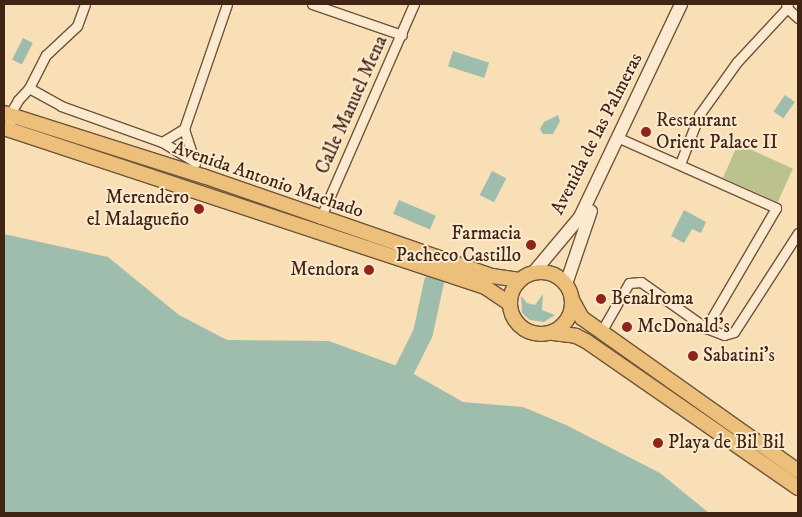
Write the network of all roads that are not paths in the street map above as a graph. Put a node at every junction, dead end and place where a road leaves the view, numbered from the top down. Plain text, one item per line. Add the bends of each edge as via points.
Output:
1 (85, 4) edge
2 (227, 4) edge
3 (312, 4) edge
4 (414, 4) edge
5 (681, 4) edge
6 (690, 4) edge
7 (787, 5) edge
8 (798, 18) edge
9 (402, 35) junction
10 (29, 88) junction
11 (7, 113) edge
12 (7, 129) edge
13 (184, 129) junction
14 (622, 139) junction
15 (162, 142) junction
16 (194, 161) junction
17 (685, 165) junction
18 (203, 176) junction
19 (320, 219) junction
20 (798, 233) edge
21 (532, 273) junction
22 (520, 280) junction
23 (566, 284) junction
24 (572, 300) junction
25 (510, 303) junction
26 (706, 328) junction
27 (601, 332) junction
28 (553, 333) junction
29 (798, 471) edge
30 (798, 488) edge

1 - 10 street via 78,26 46,55
2 - 13 street
3 - 9 street
4 - 9 street, Calle Manuel Mena
5 - 14 street, Avenida de las Palmeras
6 - 14 street, Avenida de las Palmeras
7 - 8 street
7 - 17 street via 737,62 699,115
9 - 19 street, Calle Manuel Mena
10 - 11 street
10 - 15 street via 62,106
11 - 12 street
11 - 18 main road, Avenida Antonio Machado
12 - 25 main road, Avenida Antonio Machado via 485,287
13 - 15 street
13 - 16 street
14 - 17 street
14 - 21 street, Avenida de las Palmeras via 580,218
14 - 23 street, Avenida de las Palmeras via 588,219
15 - 16 street
16 - 18 street
17 - 26 street via 776,208
18 - 19 main road, Avenida Antonio Machado
19 - 22 main road, Avenida Antonio Machado via 492,276
20 - 26 street via 734,332 724,335
21 - 22 main road
21 - 23 main road via 550,273
22 - 25 main road via 514,287
23 - 24 main road
24 - 27 main road via 582,318
24 - 28 main road via 568,320
25 - 28 main road via 511,313 524,330 533,334
26 - 27 street via 641,282 630,283
27 - 29 main road
28 - 30 main road via 576,336 586,341

